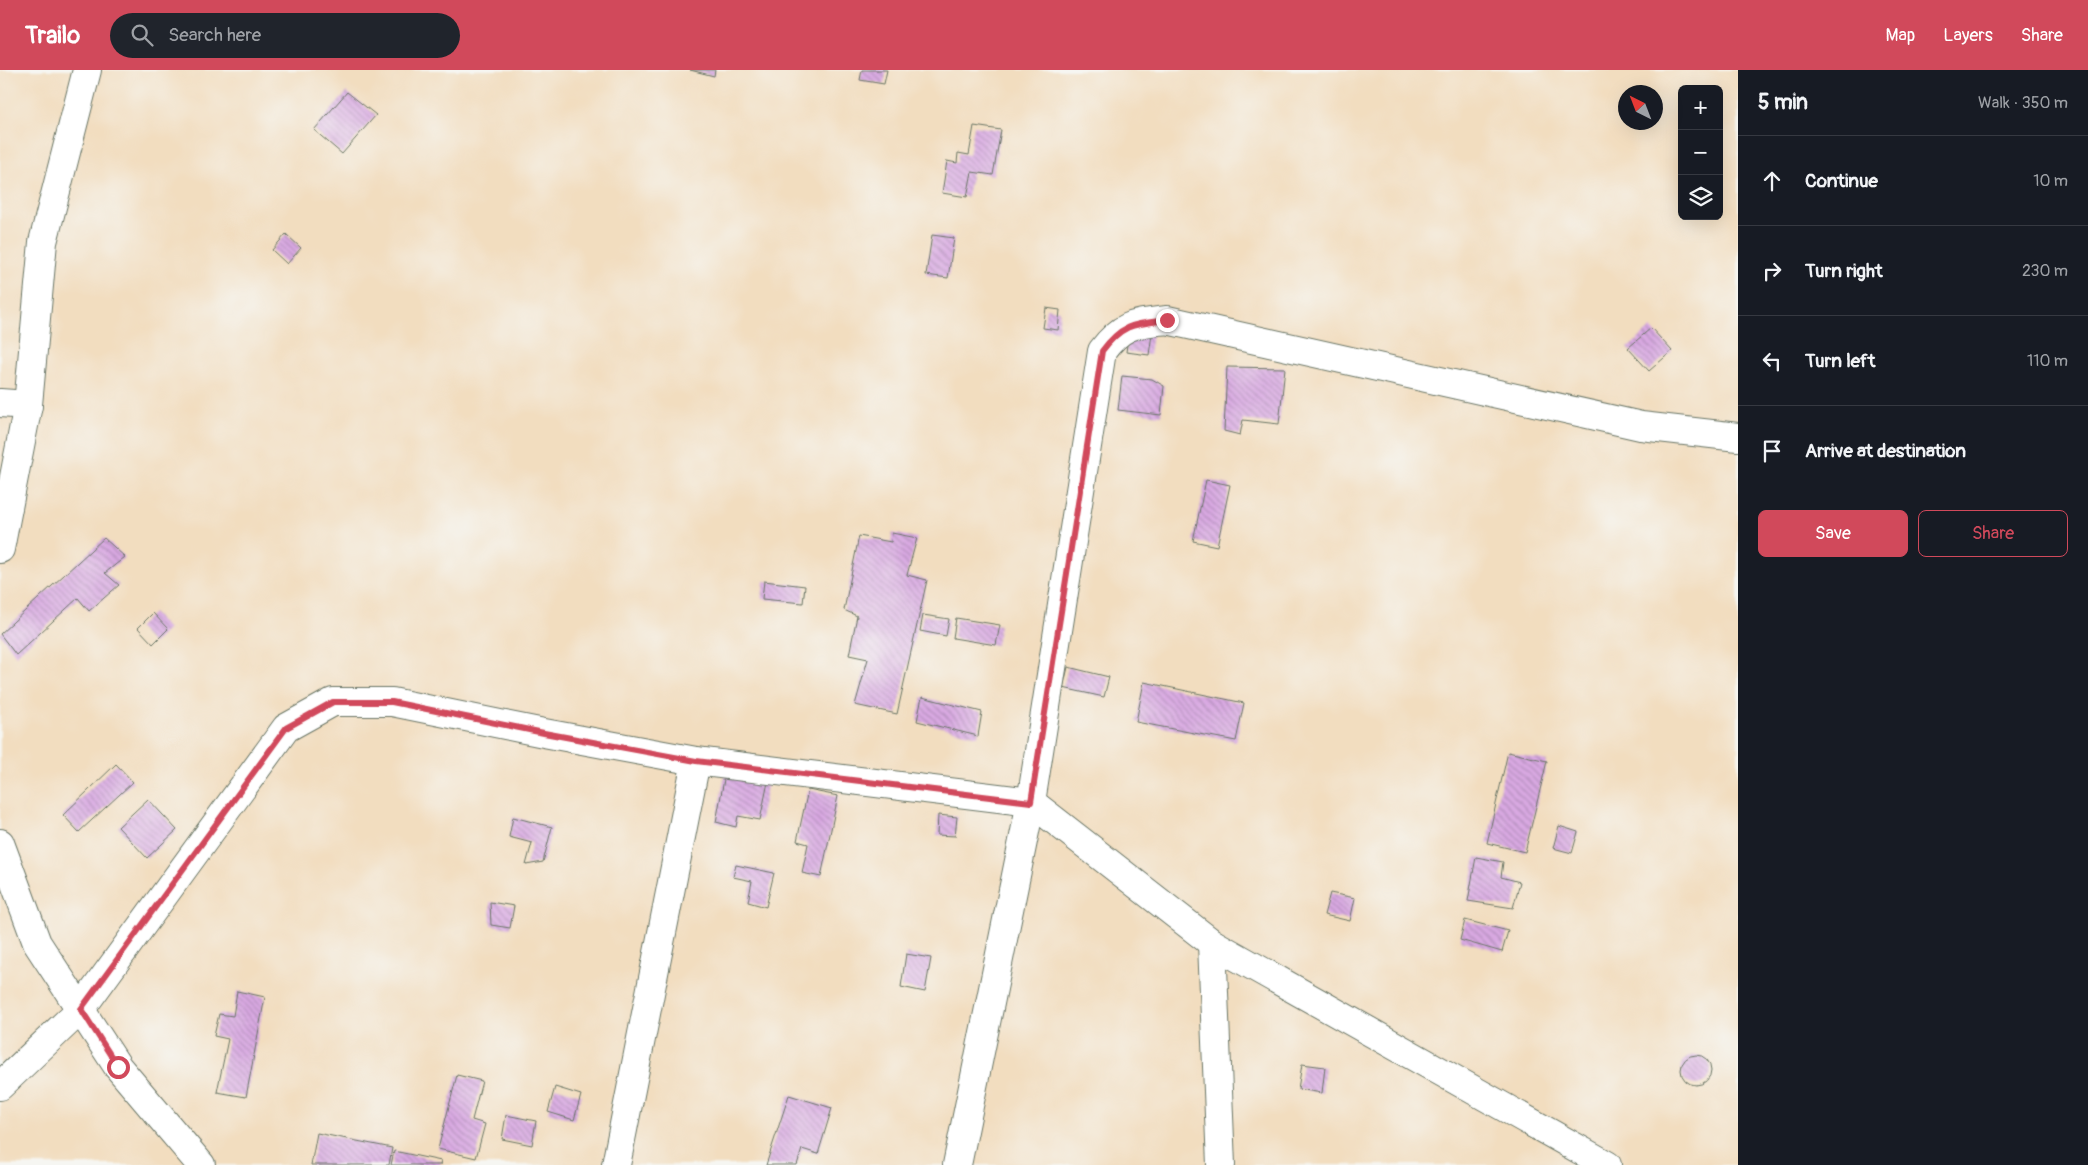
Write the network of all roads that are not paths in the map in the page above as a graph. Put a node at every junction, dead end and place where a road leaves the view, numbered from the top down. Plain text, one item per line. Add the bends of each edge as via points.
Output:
1 (87, 70) edge
2 (0, 403) edge
3 (28, 404) junction
4 (1738, 436) edge
5 (0, 549) edge
6 (696, 761) junction
7 (1031, 802) junction
8 (0, 843) edge
9 (1212, 943) junction
10 (81, 1009) junction
11 (0, 1086) edge
12 (201, 1165) edge
13 (616, 1165) edge
14 (957, 1165) edge
15 (1221, 1165) edge
16 (1607, 1165) edge

1 - 3 street via 43,242
2 - 3 street
3 - 5 street
4 - 7 street via 1641,426 1167,320 1132,324 1113,336 1102,351
6 - 7 street
6 - 10 street via 392,702 333,702 286,728
6 - 13 street
7 - 9 street
7 - 14 street
8 - 10 street via 37,944
9 - 15 street
9 - 16 street
10 - 11 street
10 - 12 street via 118,1067

